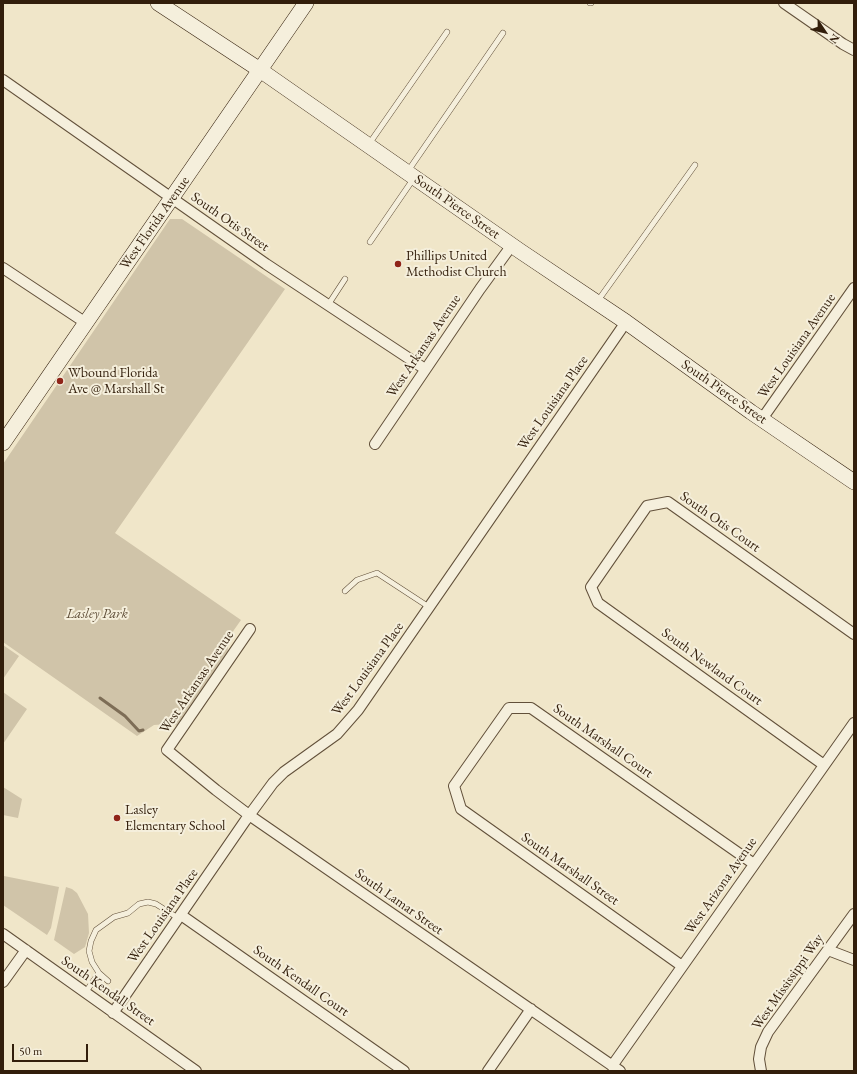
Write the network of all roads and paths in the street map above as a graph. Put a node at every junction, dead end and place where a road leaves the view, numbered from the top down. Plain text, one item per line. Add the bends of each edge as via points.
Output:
1 (158, 3) edge
2 (306, 3) edge
3 (784, 3) edge
4 (447, 32) dead end
5 (503, 33) dead end
6 (854, 50) edge
7 (260, 70) junction
8 (3, 80) edge
9 (368, 145) junction
10 (695, 165) dead end
11 (411, 175) junction
12 (172, 198) junction
13 (370, 242) dead end
14 (512, 245) junction
15 (3, 268) edge
16 (345, 279) dead end
17 (854, 288) edge
18 (597, 302) junction
19 (328, 305) junction
20 (626, 322) junction
21 (86, 323) junction
22 (425, 369) junction
23 (762, 419) junction
24 (3, 443) edge
25 (375, 444) dead end
26 (853, 481) edge
27 (591, 587) joint
28 (345, 591) dead end
29 (430, 607) junction
30 (250, 629) dead end
31 (854, 634) edge
32 (854, 723) edge
33 (167, 750) joint
34 (824, 765) junction
35 (454, 786) joint
36 (249, 815) junction
37 (754, 864) junction
38 (854, 914) edge
39 (180, 916) junction
40 (3, 934) edge
41 (26, 950) junction
42 (828, 950) junction
43 (854, 960) edge
44 (682, 966) junction
45 (99, 973) junction
46 (108, 981) dead end
47 (3, 982) edge
48 (85, 993) junction
49 (530, 1009) junction
50 (113, 1013) junction
51 (616, 1068) edge
52 (196, 1071) edge
53 (404, 1071) edge
54 (488, 1071) edge
55 (761, 1071) edge

1 - 7 street, South Pierce Street
2 - 7 street, West Florida Avenue
3 - 6 street
4 - 9 lane
5 - 11 lane
7 - 9 street, South Pierce Street
7 - 12 street, West Florida Avenue
8 - 12 street, South Otis Street
9 - 11 street, South Pierce Street
10 - 18 lane
11 - 13 lane
11 - 14 street, South Pierce Street
12 - 19 street, South Otis Street
12 - 21 street, West Florida Avenue
14 - 18 street, South Pierce Street
14 - 22 street, West Arkansas Avenue
15 - 21 street
16 - 19 lane
17 - 23 street, West Louisiana Avenue
18 - 20 street, South Pierce Street
19 - 22 street, South Otis Street
20 - 23 street, South Pierce Street
20 - 29 street, West Louisiana Place
21 - 24 street, West Florida Avenue
22 - 25 street, West Arkansas Avenue
23 - 26 street, South Pierce Street
27 - 31 street, South Otis Court via 647,506 668,502
27 - 34 street, South Newland Court via 598,603
28 - 29 lane via 357,580 377,573
29 - 36 street, West Louisiana Place via 358,710 337,734 284,772
30 - 33 street, West Arkansas Avenue
32 - 34 street, West Arizona Avenue
33 - 36 street, South Lamar Street
34 - 37 street, West Arizona Avenue
35 - 37 street, South Marshall Court via 509,708 531,708
35 - 44 street, South Marshall Street via 461,809
36 - 39 street, West Louisiana Place
36 - 49 street, South Lamar Street
37 - 44 street, West Arizona Avenue
38 - 42 street, West Mississippi Way
39 - 45 lane via 148,902 114,917 96,930 91,941 92,962
39 - 50 street, West Louisiana Place
39 - 53 street, South Kendall Court
40 - 41 street, South Kendall Street
41 - 47 street
41 - 48 street, South Kendall Street
42 - 43 street
42 - 55 street, West Mississippi Way via 768,1032 761,1047
44 - 51 street, West Arizona Avenue
45 - 46 lane
45 - 48 lane
48 - 50 street, South Kendall Street
49 - 51 street, South Lamar Street
49 - 54 street
50 - 52 street, South Kendall Street

